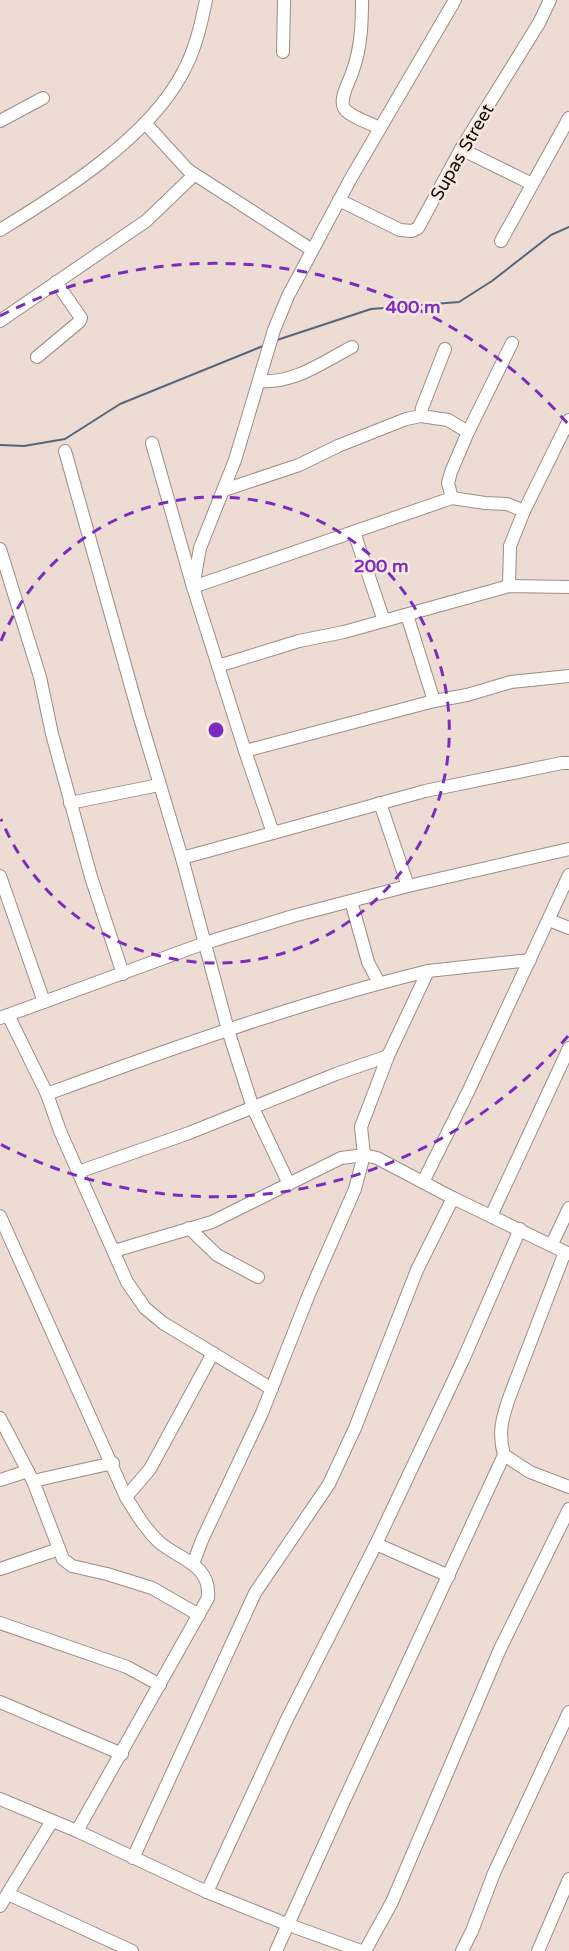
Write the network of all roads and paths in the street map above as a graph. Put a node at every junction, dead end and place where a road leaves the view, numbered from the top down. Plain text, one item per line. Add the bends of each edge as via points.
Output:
1 (207, 0) edge
2 (284, 0) edge
3 (362, 0) edge
4 (454, 0) edge
5 (550, 0) edge
6 (283, 52) dead end
7 (43, 98) dead end
8 (569, 118) edge
9 (0, 121) edge
10 (145, 123) junction
11 (380, 128) junction
12 (461, 149) junction
13 (194, 175) junction
14 (532, 184) junction
15 (339, 200) junction
16 (0, 230) edge
17 (501, 241) dead end
18 (312, 250) junction
19 (57, 282) junction
20 (0, 321) edge
21 (512, 343) dead end
22 (352, 347) dead end
23 (445, 349) dead end
24 (37, 357) dead end
25 (258, 381) junction
26 (421, 416) junction
27 (569, 420) edge
28 (468, 432) junction
29 (152, 443) dead end
30 (65, 451) dead end
31 (224, 490) junction
32 (452, 498) junction
33 (524, 511) junction
34 (354, 532) junction
35 (0, 549) edge
36 (509, 586) junction
37 (193, 587) junction
38 (569, 587) edge
39 (407, 615) junction
40 (384, 621) junction
41 (218, 666) junction
42 (569, 676) edge
43 (434, 701) junction
44 (245, 751) junction
45 (569, 763) edge
46 (159, 785) junction
47 (70, 803) junction
48 (380, 804) junction
49 (273, 833) junction
50 (569, 849) edge
51 (182, 858) junction
52 (569, 875) edge
53 (0, 876) edge
54 (408, 886) junction
55 (351, 901) junction
56 (549, 920) junction
57 (569, 928) edge
58 (205, 944) junction
59 (530, 960) junction
60 (428, 971) junction
61 (123, 974) junction
62 (379, 982) junction
63 (44, 1002) junction
64 (4, 1017) edge
65 (228, 1030) junction
66 (569, 1048) edge
67 (388, 1056) junction
68 (47, 1094) junction
69 (253, 1108) junction
70 (364, 1155) junction
71 (78, 1172) junction
72 (423, 1182) junction
73 (289, 1184) junction
74 (453, 1198) junction
75 (569, 1208) edge
76 (0, 1216) edge
77 (491, 1216) junction
78 (189, 1228) junction
79 (520, 1229) junction
80 (552, 1244) junction
81 (114, 1251) junction
82 (567, 1253) edge
83 (258, 1277) dead end
84 (213, 1353) junction
85 (272, 1389) junction
86 (0, 1418) edge
87 (504, 1455) junction
88 (113, 1463) junction
89 (30, 1476) junction
90 (0, 1480) edge
91 (567, 1481) edge
92 (126, 1497) junction
93 (569, 1509) edge
94 (376, 1544) junction
95 (59, 1549) junction
96 (193, 1564) junction
97 (0, 1569) edge
98 (449, 1576) junction
99 (198, 1615) junction
100 (0, 1623) edge
101 (160, 1685) junction
102 (0, 1702) edge
103 (569, 1712) edge
104 (122, 1754) junction
105 (0, 1799) edge
106 (52, 1821) junction
107 (77, 1831) junction
108 (133, 1858) junction
109 (569, 1879) edge
110 (207, 1892) junction
111 (8, 1894) junction
112 (0, 1906) edge
113 (289, 1925) junction
114 (132, 1951) edge
115 (276, 1951) edge
116 (363, 1951) edge
117 (462, 1951) edge
118 (538, 1951) edge

1 - 10 street via 182,74
2 - 6 street
3 - 11 street via 358,59 342,101 348,114
4 - 11 street
5 - 12 street, Supas Street
7 - 9 street
8 - 14 street
10 - 13 street
10 - 16 street via 48,201
11 - 15 street
12 - 14 street
12 - 15 street, Supas Street via 418,228 412,231 400,231
13 - 18 street
13 - 19 street via 146,221
14 - 17 street
15 - 18 street
18 - 25 street via 288,296
19 - 20 street
19 - 24 street via 81,318
21 - 28 street
22 - 25 street via 291,379
23 - 26 street
25 - 31 street
26 - 28 street via 454,422
26 - 31 street via 393,423 299,465
27 - 33 street
28 - 32 street via 448,483
29 - 37 street
30 - 46 street
31 - 37 street via 200,548
32 - 33 street via 507,504
32 - 34 street
33 - 36 street via 510,546
34 - 37 street
34 - 40 street
35 - 47 street via 40,677
36 - 38 street
36 - 39 street
37 - 41 street
39 - 40 street
39 - 43 street
40 - 41 street
41 - 44 street
42 - 43 street via 511,682
43 - 44 street
44 - 49 street
45 - 48 street via 425,791
46 - 47 street
46 - 51 street
47 - 61 street
48 - 49 street
48 - 54 street
49 - 51 street
50 - 54 street
51 - 58 street
52 - 56 street
53 - 63 street
54 - 55 street
55 - 58 street
55 - 62 street via 368,962
56 - 57 street
56 - 59 street
58 - 61 street
58 - 65 street
59 - 60 street
59 - 72 street
60 - 62 street
60 - 67 street
61 - 63 street
62 - 65 street
63 - 64 street
64 - 68 street
65 - 68 street
65 - 69 street
66 - 77 street
67 - 69 street
67 - 70 street via 361,1127
68 - 71 street
69 - 71 street
69 - 73 street
70 - 72 street
70 - 73 street via 341,1158
70 - 85 street via 356,1189
71 - 81 street
72 - 74 street
73 - 78 street via 212,1222
74 - 77 street
74 - 108 street via 417,1270 355,1428 328,1484 255,1593
75 - 80 street
76 - 88 street
77 - 79 street
78 - 81 street
78 - 83 street via 217,1255
79 - 80 street
79 - 94 street
80 - 82 street
81 - 84 street via 127,1282 145,1308
82 - 87 street via 502,1419 500,1440
84 - 85 street
84 - 92 street via 150,1469
85 - 96 street
86 - 89 street
87 - 91 street via 530,1472
87 - 98 street
88 - 89 street
88 - 92 street
89 - 90 street
89 - 95 street
92 - 96 street via 143,1525 161,1544
93 - 116 street via 500,1649 392,1902
94 - 98 street
94 - 110 street via 287,1719
95 - 97 street
95 - 99 street via 72,1566 152,1588
96 - 99 street via 209,1586 208,1598
98 - 113 street
99 - 101 street
100 - 101 street via 127,1667
101 - 104 street
102 - 104 street
103 - 117 street
104 - 107 street
105 - 106 street
106 - 107 street
106 - 111 street
107 - 108 street
108 - 110 street
109 - 118 street
110 - 113 street
111 - 112 street
111 - 114 street
113 - 115 street
113 - 116 street

